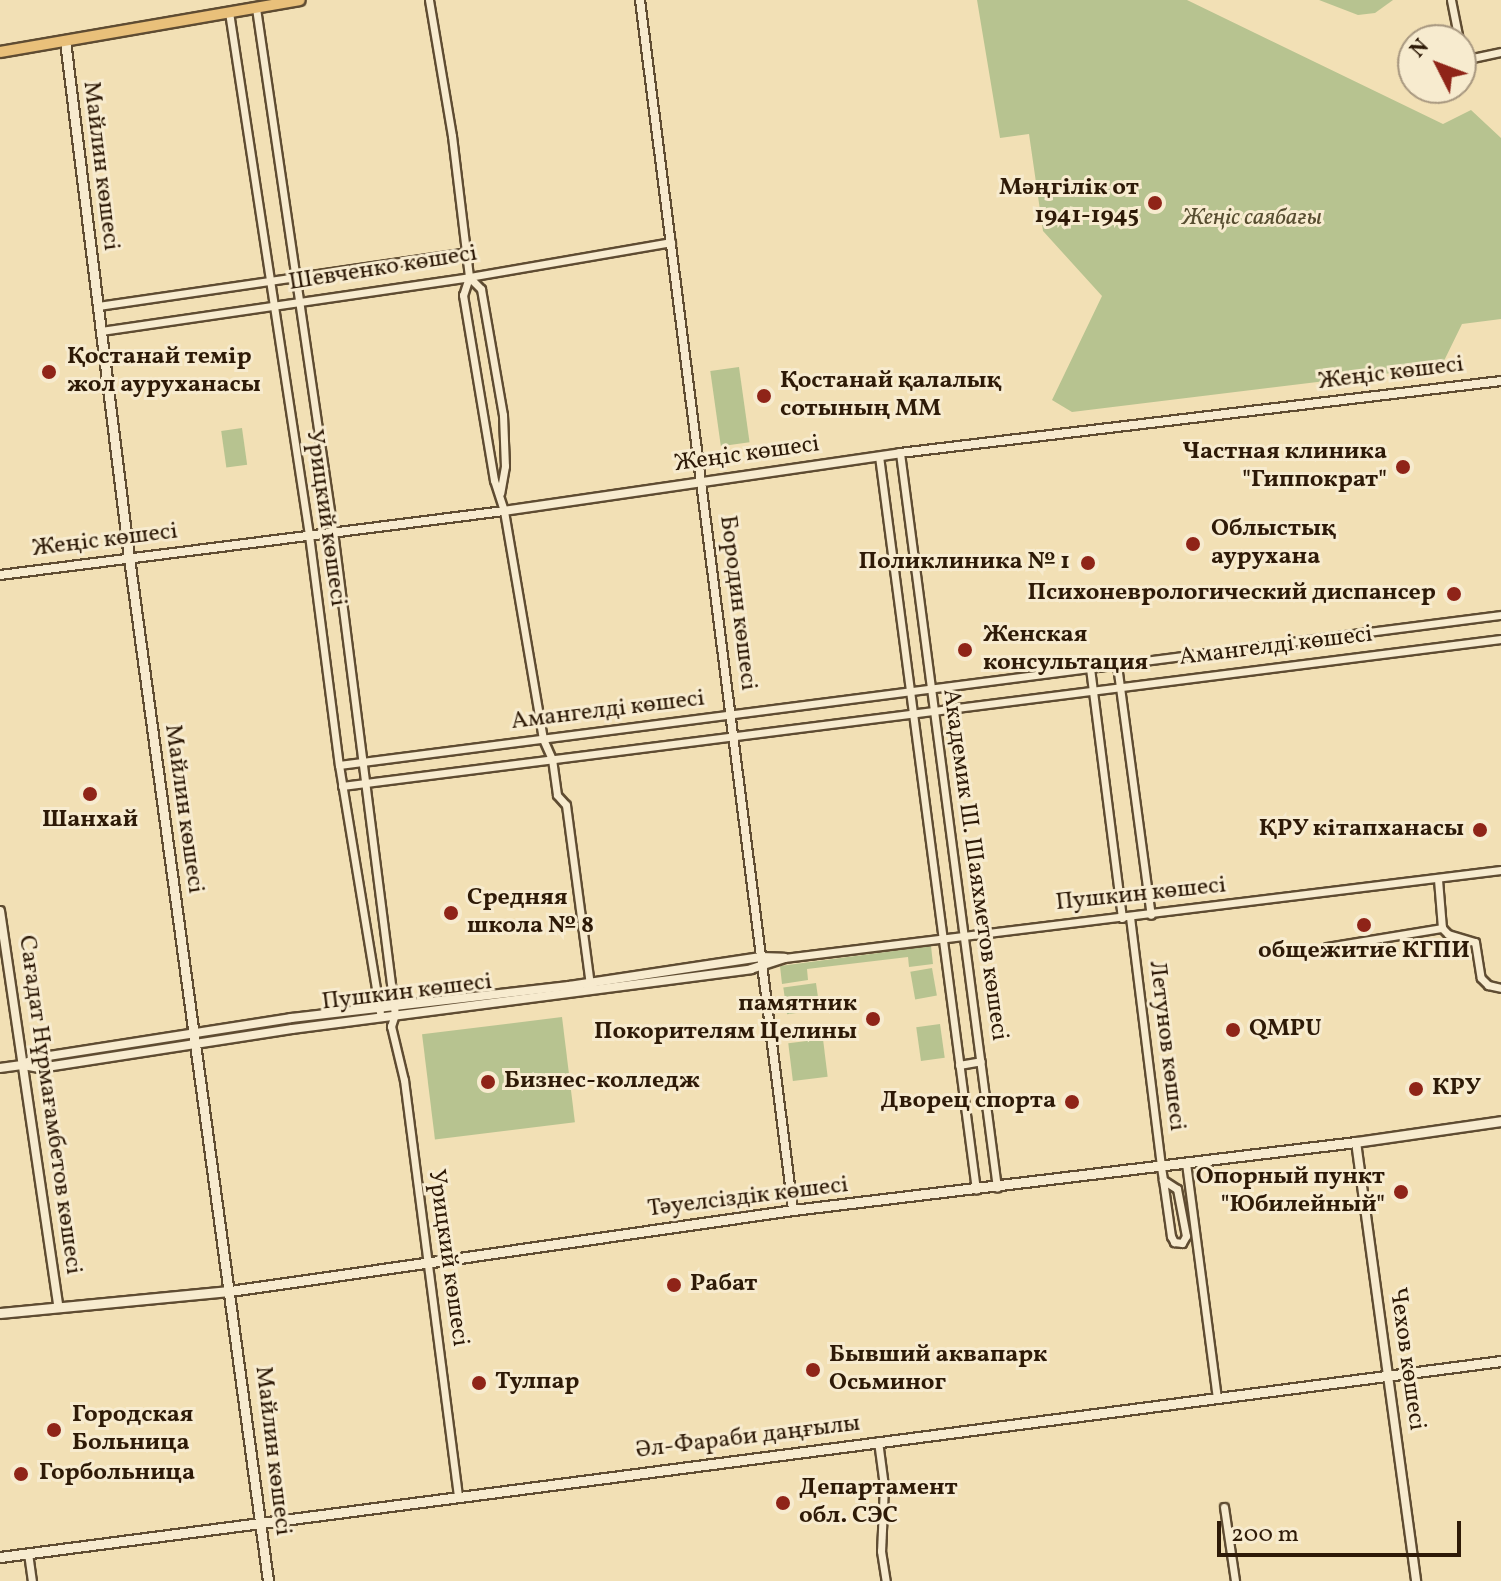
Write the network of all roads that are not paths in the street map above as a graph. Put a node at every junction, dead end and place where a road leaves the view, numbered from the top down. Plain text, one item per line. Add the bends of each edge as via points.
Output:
1 (300, 0) edge
2 (429, 0) edge
3 (640, 0) edge
4 (1451, 0) edge
5 (256, 8) junction
6 (229, 12) junction
7 (1456, 24) edge
8 (65, 41) junction
9 (0, 52) edge
10 (1501, 52) edge
11 (1477, 54) edge
12 (671, 242) junction
13 (467, 252) junction
14 (469, 277) junction
15 (297, 278) junction
16 (269, 282) junction
17 (301, 303) junction
18 (98, 306) junction
19 (272, 307) junction
20 (101, 331) junction
21 (1501, 381) edge
22 (900, 453) junction
23 (879, 456) junction
24 (702, 483) junction
25 (500, 493) junction
26 (504, 511) junction
27 (333, 531) junction
28 (309, 535) junction
29 (129, 558) junction
30 (0, 575) edge
31 (1501, 615) edge
32 (1501, 639) edge
33 (1117, 665) junction
34 (1090, 668) junction
35 (1120, 687) junction
36 (929, 689) junction
37 (1094, 690) junction
38 (909, 692) junction
39 (932, 711) junction
40 (912, 713) junction
41 (731, 715) junction
42 (733, 736) junction
43 (543, 739) junction
44 (552, 759) junction
45 (363, 762) junction
46 (339, 765) junction
47 (365, 782) junction
48 (342, 786) junction
49 (951, 844) junction
50 (931, 846) junction
51 (1501, 870) edge
52 (1438, 879) junction
53 (0, 911) edge
54 (1151, 915) junction
55 (1126, 918) junction
56 (1442, 928) junction
57 (962, 934) junction
58 (944, 936) junction
59 (1327, 947) dead end
60 (784, 958) joint
61 (762, 962) junction
62 (590, 987) junction
63 (1501, 988) edge
64 (394, 1010) junction
65 (380, 1012) junction
66 (391, 1026) junction
67 (193, 1033) junction
68 (194, 1044) junction
69 (136, 1048) junction
70 (981, 1061) junction
71 (22, 1065) junction
72 (959, 1065) junction
73 (0, 1068) edge
74 (1501, 1121) edge
75 (1356, 1142) junction
76 (1186, 1163) junction
77 (1161, 1167) junction
78 (1163, 1180) junction
79 (997, 1188) junction
80 (976, 1190) junction
81 (793, 1210) junction
82 (427, 1263) junction
83 (230, 1291) junction
84 (58, 1306) junction
85 (0, 1313) edge
86 (1501, 1361) edge
87 (1388, 1375) junction
88 (1217, 1397) junction
89 (878, 1441) junction
90 (458, 1496) junction
91 (1224, 1507) dead end
92 (261, 1521) junction
93 (28, 1553) junction
94 (0, 1557) edge
95 (32, 1581) edge
96 (268, 1581) edge
97 (886, 1581) edge
98 (1235, 1581) edge
99 (1416, 1581) edge

1 - 5 main road
2 - 13 street
3 - 12 street, Бородин көшесі
4 - 7 street
5 - 6 main road
5 - 15 street, Урицкий көшесі
6 - 8 main road
6 - 16 street, Урицкий көшесі
8 - 9 main road
8 - 18 main road, Майлин көшесі
10 - 11 street
12 - 14 street, Шевченко көшесі
12 - 24 street, Бородин көшесі
13 - 14 street
13 - 15 street, Шевченко көшесі
14 - 17 street, Шевченко көшесі
14 - 25 street via 463,295
14 - 25 street via 481,289 503,415
15 - 16 street, Шевченко көшесі
15 - 17 street, Урицкий көшесі
16 - 18 street, Шевченко көшесі
16 - 19 street, Урицкий көшесі
17 - 19 street, Шевченко көшесі
17 - 27 street, Урицкий көшесі
18 - 20 main road, Майлин көшесі
19 - 20 street, Шевченко көшесі
19 - 28 street, Урицкий көшесі
20 - 29 main road, Майлин көшесі
21 - 22 street, Жеңіс көшесі
22 - 23 street, Жеңіс көшесі
22 - 36 street, Академик Ш. Шаяхметов көшесі
23 - 24 street, Жеңіс көшесі
23 - 38 street, Академик Ш. Шаяхметов көшесі
24 - 26 street, Жеңіс көшесі
24 - 41 street, Бородин көшесі
25 - 26 street
26 - 27 street, Жеңіс көшесі
26 - 43 street
27 - 28 street, Жеңіс көшесі
27 - 45 street, Урицкий көшесі
28 - 29 street, Жеңіс көшесі
28 - 46 street, Урицкий көшесі
29 - 30 street, Жеңіс көшесі
29 - 67 main road, Майлин көшесі
31 - 33 street, Амангелді көшесі
32 - 35 street, Амангелді көшесі
33 - 34 street, Амангелді көшесі
33 - 35 street
34 - 36 street, Амангелді көшесі
34 - 37 street, Летунов көшесі
35 - 37 street, Амангелді көшесі
35 - 54 street
36 - 38 street, Амангелді көшесі
36 - 39 street, Академик Ш. Шаяхметов көшесі
37 - 39 street, Амангелді көшесі
37 - 55 street, Летунов көшесі
38 - 40 street, Академик Ш. Шаяхметов көшесі
38 - 41 street, Амангелді көшесі
39 - 40 street, Амангелді көшесі
39 - 49 street, Академик Ш. Шаяхметов көшесі
40 - 42 street, Амангелді көшесі
40 - 50 street, Академик Ш. Шаяхметов көшесі
41 - 42 street, Бородин көшесі
41 - 43 street, Амангелді көшесі
42 - 44 street, Амангелді көшесі
42 - 61 street, Бородин көшесі
43 - 44 street
43 - 45 street, Амангелді көшесі
44 - 47 street, Амангелді көшесі
44 - 62 street via 557,795 566,805
45 - 46 street, Амангелді көшесі
45 - 47 street, Урицкий көшесі
46 - 48 street, Урицкий көшесі
47 - 48 street, Амангелді көшесі
47 - 64 street, Урицкий көшесі
48 - 65 street, Урицкий көшесі
49 - 50 street
49 - 57 street, Академик Ш. Шаяхметов көшесі
50 - 58 street, Академик Ш. Шаяхметов көшесі
51 - 52 street, Пушкин көшесі
52 - 54 street, Пушкин көшесі
52 - 56 street
53 - 71 street, Сағадат Нұрмағамбетов көшесі
54 - 55 street, Пушкин көшесі
55 - 57 street, Пушкин көшесі
55 - 77 street, Летунов көшесі
56 - 59 street
56 - 63 street via 1475,942 1481,978
57 - 58 street, Пушкин көшесі
57 - 70 street, Академик Ш. Шаяхметов көшесі
58 - 60 street, Пушкин көшесі
58 - 72 street, Академик Ш. Шаяхметов көшесі
60 - 61 street, Пушкин көшесі
61 - 62 street, Пушкин көшесі
61 - 81 street, Бородин көшесі
62 - 64 street, Пушкин көшесі
64 - 65 street, Пушкин көшесі
64 - 66 street, Урицкий көшесі
65 - 66 street, Урицкий көшесі
65 - 67 street, Пушкин көшесі
65 - 68 street, Пушкин көшесі
66 - 82 street, Урицкий көшесі via 404,1080
67 - 68 main road, Майлин көшесі
67 - 69 street, Пушкин көшесі
68 - 69 street, Пушкин көшесі
68 - 83 main road, Майлин көшесі
69 - 71 street, Пушкин көшесі via 36,1058
69 - 71 street, Пушкин көшесі via 34,1068
70 - 72 street
70 - 79 street, Академик Ш. Шаяхметов көшесі
71 - 73 street
71 - 84 street, Сағадат Нұрмағамбетов көшесі
72 - 80 street, Академик Ш. Шаяхметов көшесі
74 - 75 main road, Тәуелсіздік көшесі
75 - 76 main road, Тәуелсіздік көшесі
75 - 87 street, Чехов көшесі
76 - 77 main road, Тәуелсіздік көшесі
76 - 88 street
77 - 78 street, Летунов көшесі
77 - 79 main road, Тәуелсіздік көшесі
78 - 78 street, Летунов көшесі via 1171,1236 1182,1243 1186,1236 1177,1189
79 - 80 main road, Тәуелсіздік көшесі
80 - 81 main road, Тәуелсіздік көшесі
81 - 82 main road, Тәуелсіздік көшесі
82 - 83 main road, Тәуелсіздік көшесі
82 - 90 street, Урицкий көшесі
83 - 84 main road, Тәуелсіздік көшесі
83 - 92 main road, Майлин көшесі
84 - 85 main road, Тәуелсіздік көшесі
86 - 87 main road, Әл-Фараби даңғылы
87 - 88 main road, Әл-Фараби даңғылы
87 - 99 street, Чехов көшесі
88 - 89 main road, Әл-Фараби даңғылы
89 - 90 main road, Әл-Фараби даңғылы
89 - 97 street
90 - 92 main road, Әл-Фараби даңғылы
91 - 98 street
92 - 93 main road, Әл-Фараби даңғылы
92 - 96 main road, Майлин көшесі
93 - 94 main road, Әл-Фараби даңғылы
93 - 95 street

